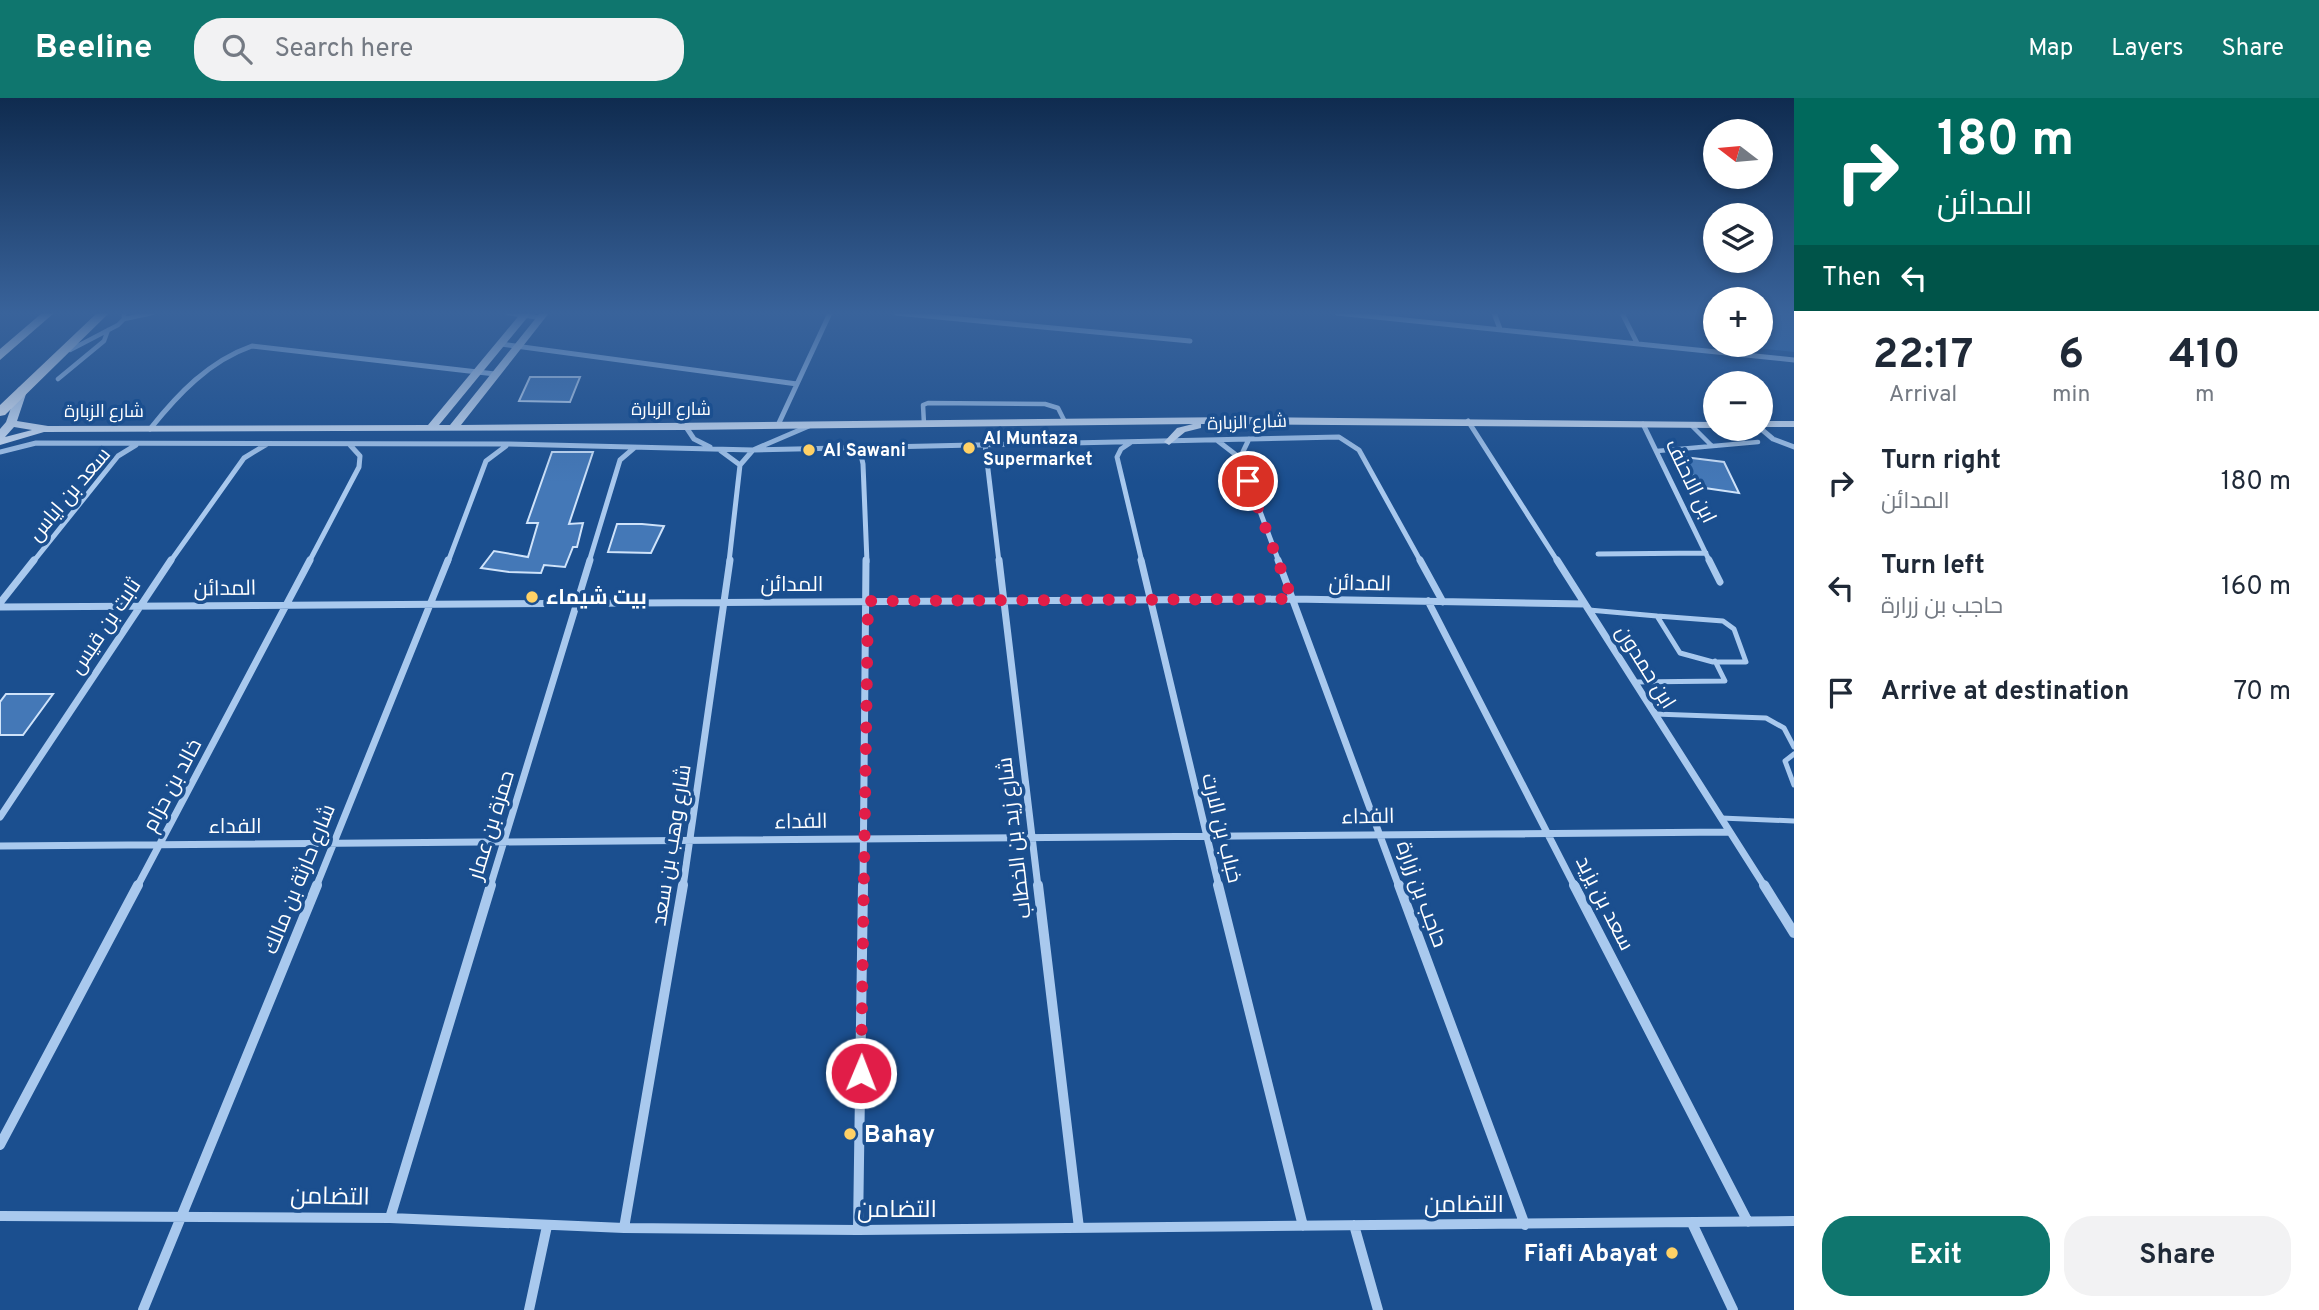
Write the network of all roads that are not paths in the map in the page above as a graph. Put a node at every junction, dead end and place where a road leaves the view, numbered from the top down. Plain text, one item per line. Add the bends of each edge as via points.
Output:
1 (43, 370) edge
2 (69, 370) edge
3 (210, 370) edge
4 (456, 370) edge
5 (479, 370) edge
6 (499, 370) edge
7 (691, 370) edge
8 (804, 370) edge
9 (477, 372) junction
10 (495, 374) junction
11 (58, 379) dead end
12 (797, 384) junction
13 (23, 388) junction
14 (0, 412) edge
15 (1238, 420) junction
16 (1468, 421) junction
17 (1065, 422) junction
18 (11, 423) junction
19 (924, 424) junction
20 (1643, 424) junction
21 (1794, 424) edge
22 (778, 425) junction
23 (811, 425) junction
24 (1691, 425) junction
25 (1703, 425) edge
26 (1773, 425) edge
27 (432, 426) junction
28 (454, 426) junction
29 (686, 427) junction
30 (48, 429) junction
31 (150, 429) junction
32 (0, 436) edge
33 (1249, 439) junction
34 (1773, 439) edge
35 (1217, 440) junction
36 (0, 442) edge
37 (233, 442) junction
38 (271, 442) junction
39 (1132, 442) junction
40 (1169, 442) junction
41 (1758, 442) dead end
42 (139, 443) junction
43 (348, 444) junction
44 (474, 444) junction
45 (509, 444) junction
46 (985, 444) junction
47 (859, 446) junction
48 (1712, 446) junction
49 (1794, 447) edge
50 (634, 448) junction
51 (717, 450) junction
52 (753, 450) junction
53 (0, 452) edge
54 (1657, 452) junction
55 (244, 458) junction
56 (1240, 458) junction
57 (486, 461) junction
58 (740, 465) junction
59 (1706, 553) junction
60 (1598, 554) dead end
61 (1720, 582) dead end
62 (1292, 599) junction
63 (1149, 600) junction
64 (868, 601) junction
65 (1003, 601) junction
66 (1428, 601) junction
67 (727, 602) junction
68 (1443, 602) junction
69 (576, 603) junction
70 (432, 604) junction
71 (0, 605) edge
72 (288, 605) junction
73 (139, 606) junction
74 (1587, 607) junction
75 (1656, 614) junction
76 (1715, 661) junction
77 (1634, 682) junction
78 (1655, 714) junction
79 (1794, 747) edge
80 (1794, 754) edge
81 (1794, 785) edge
82 (0, 817) edge
83 (1721, 818) junction
84 (1794, 821) edge
85 (1548, 832) junction
86 (1729, 832) junction
87 (1381, 833) junction
88 (1206, 835) junction
89 (1032, 836) junction
90 (865, 838) junction
91 (691, 840) junction
92 (504, 841) junction
93 (334, 843) junction
94 (160, 844) junction
95 (0, 846) edge
96 (1794, 933) edge
97 (0, 1145) edge
98 (182, 1214) junction
99 (0, 1216) edge
100 (390, 1218) junction
101 (1748, 1222) junction
102 (1794, 1222) edge
103 (1692, 1223) junction
104 (1525, 1224) junction
105 (547, 1226) junction
106 (1303, 1226) junction
107 (1354, 1226) junction
108 (624, 1228) junction
109 (1079, 1228) junction
110 (858, 1230) junction
111 (143, 1310) edge
112 (529, 1310) edge
113 (1378, 1310) edge
114 (1733, 1310) edge

1 - 13 main road
2 - 11 lane
3 - 31 street via 175,399
4 - 9 street
5 - 9 street
6 - 10 street
7 - 12 street
8 - 12 street
9 - 10 street
9 - 27 street
10 - 28 street
12 - 22 street
13 - 14 main road
13 - 18 street
15 - 16 street, شارع الزبارة
15 - 17 street, شارع الزبارة
15 - 40 street via 1192,426
16 - 20 street, شارع الزبارة
16 - 74 street, ابن حمدون
17 - 19 street, شارع الزبارة
17 - 19 lane via 1058,408 1045,404 929,403 922,409
18 - 30 street, شارع الزبارة
18 - 32 street
19 - 23 street, شارع الزبارة
20 - 24 street, شارع الزبارة
20 - 54 street, ابن الاحنف
21 - 26 street
22 - 23 street, شارع الزبارة
22 - 29 street, شارع الزبارة
23 - 52 street
24 - 25 street, شارع الزبارة
24 - 48 lane
27 - 28 street, شارع الزبارة
27 - 31 street, شارع الزبارة
28 - 29 street, شارع الزبارة
29 - 51 street via 694,439
30 - 31 street, شارع الزبارة
30 - 36 street, شارع الزبارة
33 - 35 street, شارع الزبارة
33 - 56 street
33 - 68 street, شارع الزبارة via 1339,437 1350,442 1359,450
34 - 49 street
35 - 40 street, شارع الزبارة
35 - 56 street
37 - 38 street, شارع الزبارة
37 - 42 street, شارع الزبارة
37 - 55 street via 242,448
38 - 43 street, شارع الزبارة
38 - 55 street
39 - 40 street, شارع الزبارة
39 - 46 street, شارع الزبارة
39 - 63 street, خباب بن الارت via 1117,457
41 - 48 lane
42 - 53 street, شارع الزبارة via 36,443
42 - 71 street, سعد بن اياس via 118,456
43 - 44 street, شارع الزبارة
43 - 72 street, خالد بن حزام via 358,451 359,467
44 - 45 street, شارع الزبارة
44 - 57 street
45 - 50 street, شارع الزبارة
45 - 57 street
46 - 47 street, شارع الزبارة
46 - 65 street, شارع زيد بن الخطاب
47 - 52 street, شارع الزبارة
47 - 64 street
48 - 54 lane
50 - 51 street, شارع الزبارة
50 - 69 street, حمزة بن عمار via 620,460
51 - 52 street, شارع الزبارة
51 - 58 street
52 - 58 street
54 - 59 street, ابن الاحنف
55 - 73 street, ثابت بن قيس
56 - 62 street, حاجب بن زرارة
57 - 70 street, شارع حارثة بن مالك
58 - 67 street, شارع وهب بن سعد
59 - 60 street, ابن الاحنف
59 - 61 street, ابن الاحنف
62 - 63 street, المدائن
62 - 66 street, المدائن
62 - 87 street, حاجب بن زرارة
63 - 65 street, المدائن
63 - 88 street, خباب بن الارت
64 - 65 street, المدائن
64 - 67 street, المدائن
64 - 90 street
65 - 89 street, شارع زيد بن الخطاب
66 - 68 street, المدائن
66 - 85 street, سعد بن يزيد
67 - 69 street, المدائن
67 - 91 street, شارع وهب بن سعد
68 - 74 street, المدائن
69 - 70 street, المدائن
69 - 92 street, حمزة بن عمار
70 - 72 street, المدائن
70 - 93 street, شارع حارثة بن مالك
71 - 73 street, المدائن
72 - 73 street, المدائن
72 - 94 street, خالد بن حزام
73 - 82 street, ثابت بن قيس
74 - 75 lane
74 - 77 street, ابن حمدون
75 - 76 lane via 1681,653
75 - 76 lane via 1731,626 1746,662
76 - 77 lane via 1724,681
77 - 78 street, ابن حمدون
78 - 79 lane via 1766,718 1784,728
78 - 83 street, ابن حمدون
80 - 81 lane via 1784,765
83 - 84 lane
83 - 86 street, ابن حمدون
85 - 86 street, الفداء
85 - 87 street, الفداء
85 - 101 street, سعد بن يزيد
86 - 96 street, ابن حمدون
87 - 88 street, الفداء
87 - 104 street, حاجب بن زرارة
88 - 89 street, الفداء
88 - 106 street, خباب بن الارت
89 - 90 street, الفداء
89 - 109 street, شارع زيد بن الخطاب
90 - 91 street, الفداء
90 - 110 street
91 - 92 street, الفداء
91 - 108 street, شارع وهب بن سعد
92 - 93 street, الفداء
92 - 100 street, حمزة بن عمار
93 - 94 street, الفداء
93 - 98 street, شارع حارثة بن مالك
94 - 95 street, الفداء
94 - 97 street, خالد بن حزام
98 - 99 street, التضامن
98 - 100 street, التضامن
98 - 111 street, شارع حارثة بن مالك
100 - 105 street, التضامن
101 - 102 street, التضامن
101 - 103 street, التضامن
103 - 104 street, التضامن
103 - 114 street
104 - 107 street, التضامن
105 - 108 street, التضامن
105 - 112 street
106 - 107 street, التضامن
106 - 109 street, التضامن
107 - 113 street
108 - 110 street, التضامن
109 - 110 street, التضامن

